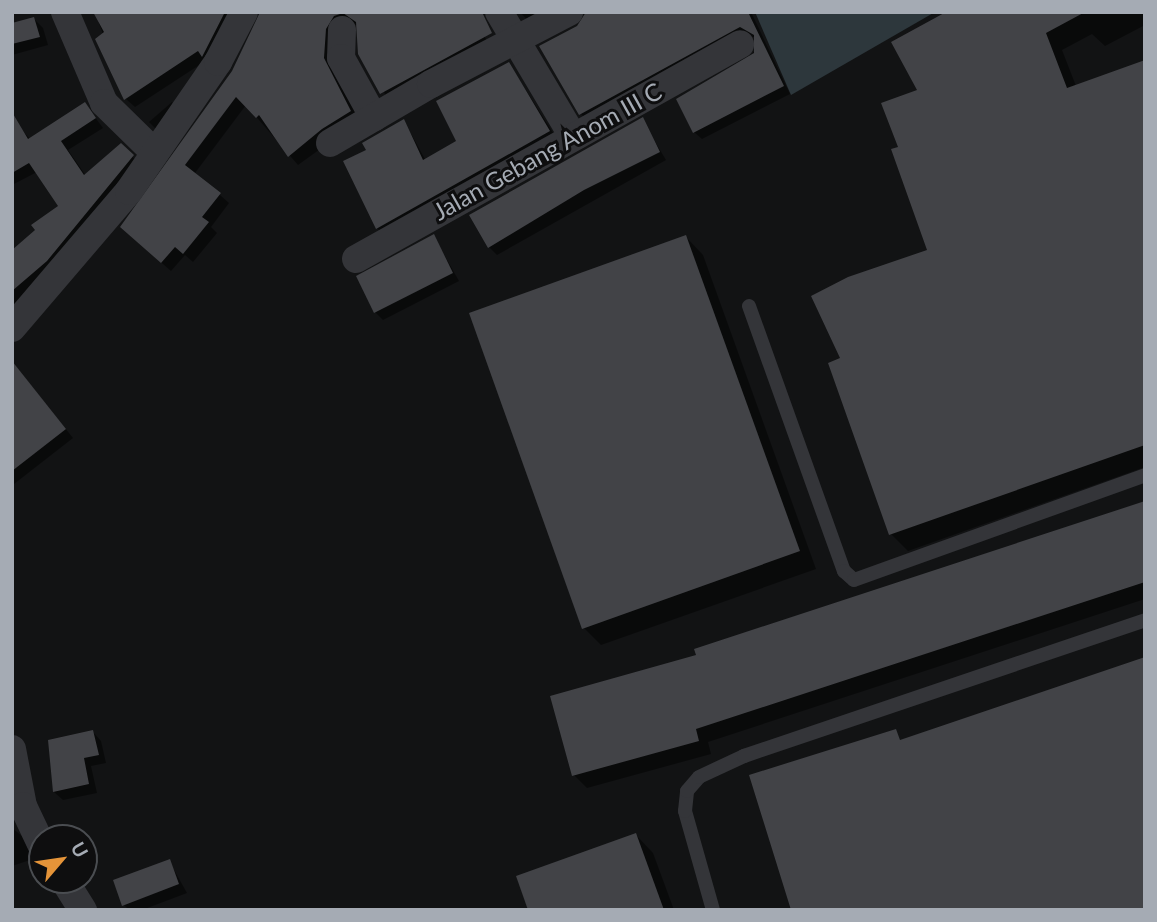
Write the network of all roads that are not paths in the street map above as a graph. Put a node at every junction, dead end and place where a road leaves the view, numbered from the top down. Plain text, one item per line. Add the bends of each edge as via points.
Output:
1 (65, 12) edge
2 (244, 12) edge
3 (499, 12) edge
4 (569, 12) edge
5 (342, 30) dead end
6 (516, 40) junction
7 (740, 44) dead end
8 (374, 118) junction
9 (572, 135) junction
10 (330, 144) dead end
11 (154, 152) junction
12 (356, 258) dead end
13 (749, 306) dead end
14 (12, 328) edge
15 (1145, 475) edge
16 (1145, 620) edge
17 (12, 749) edge
18 (32, 824) edge
19 (73, 894) edge
20 (83, 910) edge
21 (713, 910) edge

1 - 11 street via 104,103
2 - 11 street via 218,62
3 - 6 street
4 - 6 street
5 - 8 street via 341,58
6 - 8 street
6 - 9 street
7 - 9 street, Jalan Gebang Anom III C
8 - 10 street
9 - 12 street, Jalan Gebang Anom III C
11 - 14 street via 129,191
13 - 15 lane via 844,571 854,580
16 - 21 lane via 744,756 699,777 687,791 685,811
17 - 18 street via 23,806
19 - 20 street

